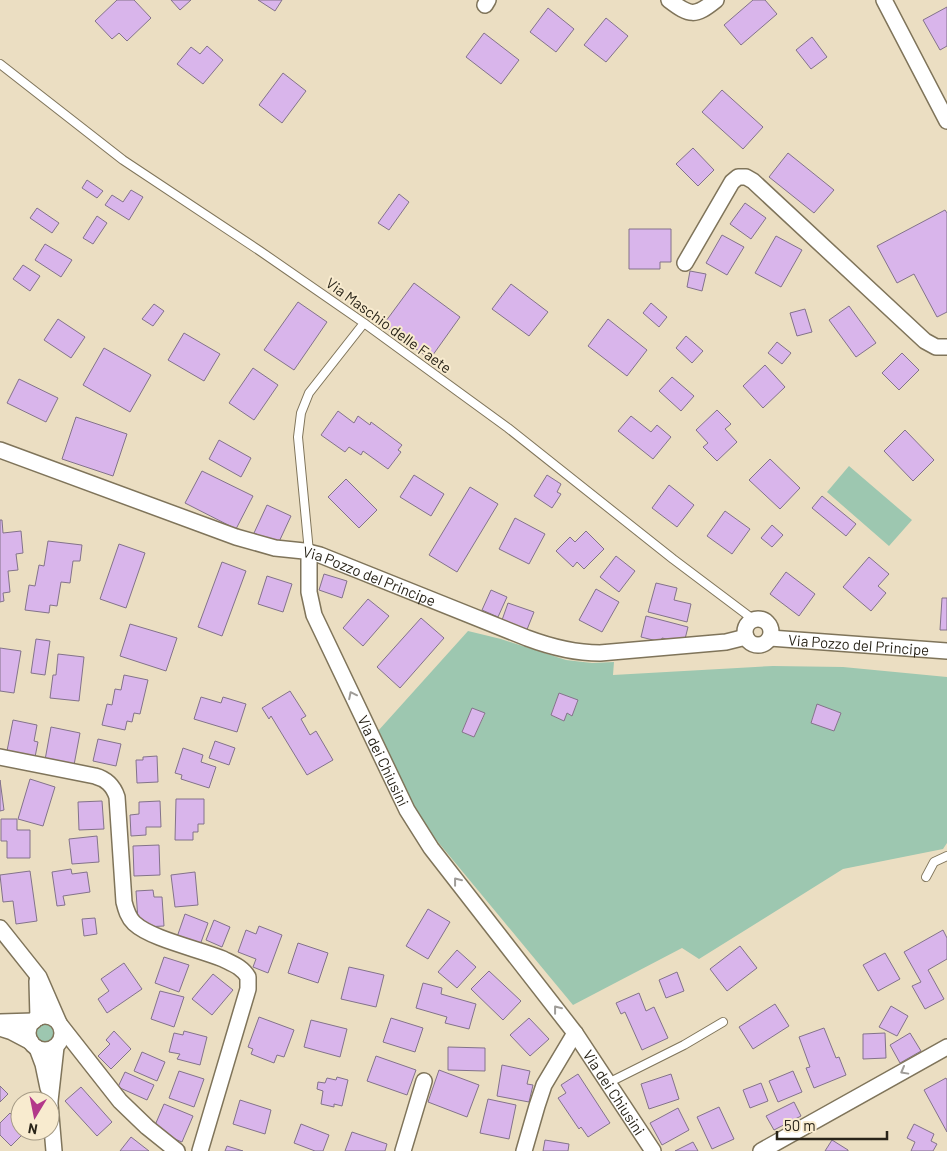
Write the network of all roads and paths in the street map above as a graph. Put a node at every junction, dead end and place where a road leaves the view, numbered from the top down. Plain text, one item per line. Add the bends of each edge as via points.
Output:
1 (669, 0) edge
2 (716, 0) edge
3 (884, 0) edge
4 (0, 64) edge
5 (946, 116) edge
6 (685, 263) dead end
7 (364, 323) junction
8 (947, 347) edge
9 (0, 450) edge
10 (308, 552) junction
11 (754, 620) junction
12 (746, 637) junction
13 (770, 638) junction
14 (947, 651) edge
15 (0, 757) edge
16 (947, 856) edge
17 (926, 877) dead end
18 (0, 928) edge
19 (27, 959) junction
20 (36, 1019) junction
21 (0, 1022) edge
22 (723, 1022) dead end
23 (60, 1024) junction
24 (0, 1028) edge
25 (575, 1033) junction
26 (58, 1044) junction
27 (34, 1045) junction
28 (946, 1049) edge
29 (96, 1071) junction
30 (424, 1080) dead end
31 (608, 1083) junction
32 (48, 1091) edge
33 (52, 1091) edge
34 (177, 1151) edge
35 (200, 1151) edge
36 (403, 1151) edge
37 (524, 1151) edge
38 (653, 1151) edge
39 (761, 1151) edge

1 - 2 street via 694,13
3 - 5 street
4 - 7 lane, Via Maschio delle Faete via 123,160
6 - 8 street via 732,182 738,177 746,177 925,341 936,347
7 - 10 lane, Via dei Chiusini via 309,394 301,413 298,437
7 - 11 lane, Via Maschio delle Faete via 508,428
9 - 10 street, Via Pozzo del Principe via 236,537 275,548
10 - 12 street, Via Pozzo del Principe via 527,638 567,650 600,653 720,643
25 -> 10 street, Via dei Chiusini via 431,848 411,816 314,615 309,592
11 - 12 street via 747,625
11 - 13 street via 763,620 770,625
12 - 13 street via 755,645 764,644
13 - 14 street, Via Pozzo del Principe
15 - 35 street via 95,776 108,782 117,797 124,902 130,918 152,934 235,965 248,977 248,990
16 - 17 lane via 934,862
18 - 19 street
19 - 20 street via 37,982
19 - 23 street via 40,977
20 - 21 street
20 - 23 street via 49,1016
20 - 27 street via 29,1029
22 - 31 lane
23 - 26 street via 62,1036
23 - 29 street
24 - 27 street
25 - 31 street, Via dei Chiusini
25 - 37 street via 544,1085
26 - 27 street via 47,1050
26 - 29 street
26 - 33 street
27 - 32 street via 43,1064
28 -> 39 street
29 - 34 street via 127,1109
30 - 36 street
31 - 38 street, Via dei Chiusini

